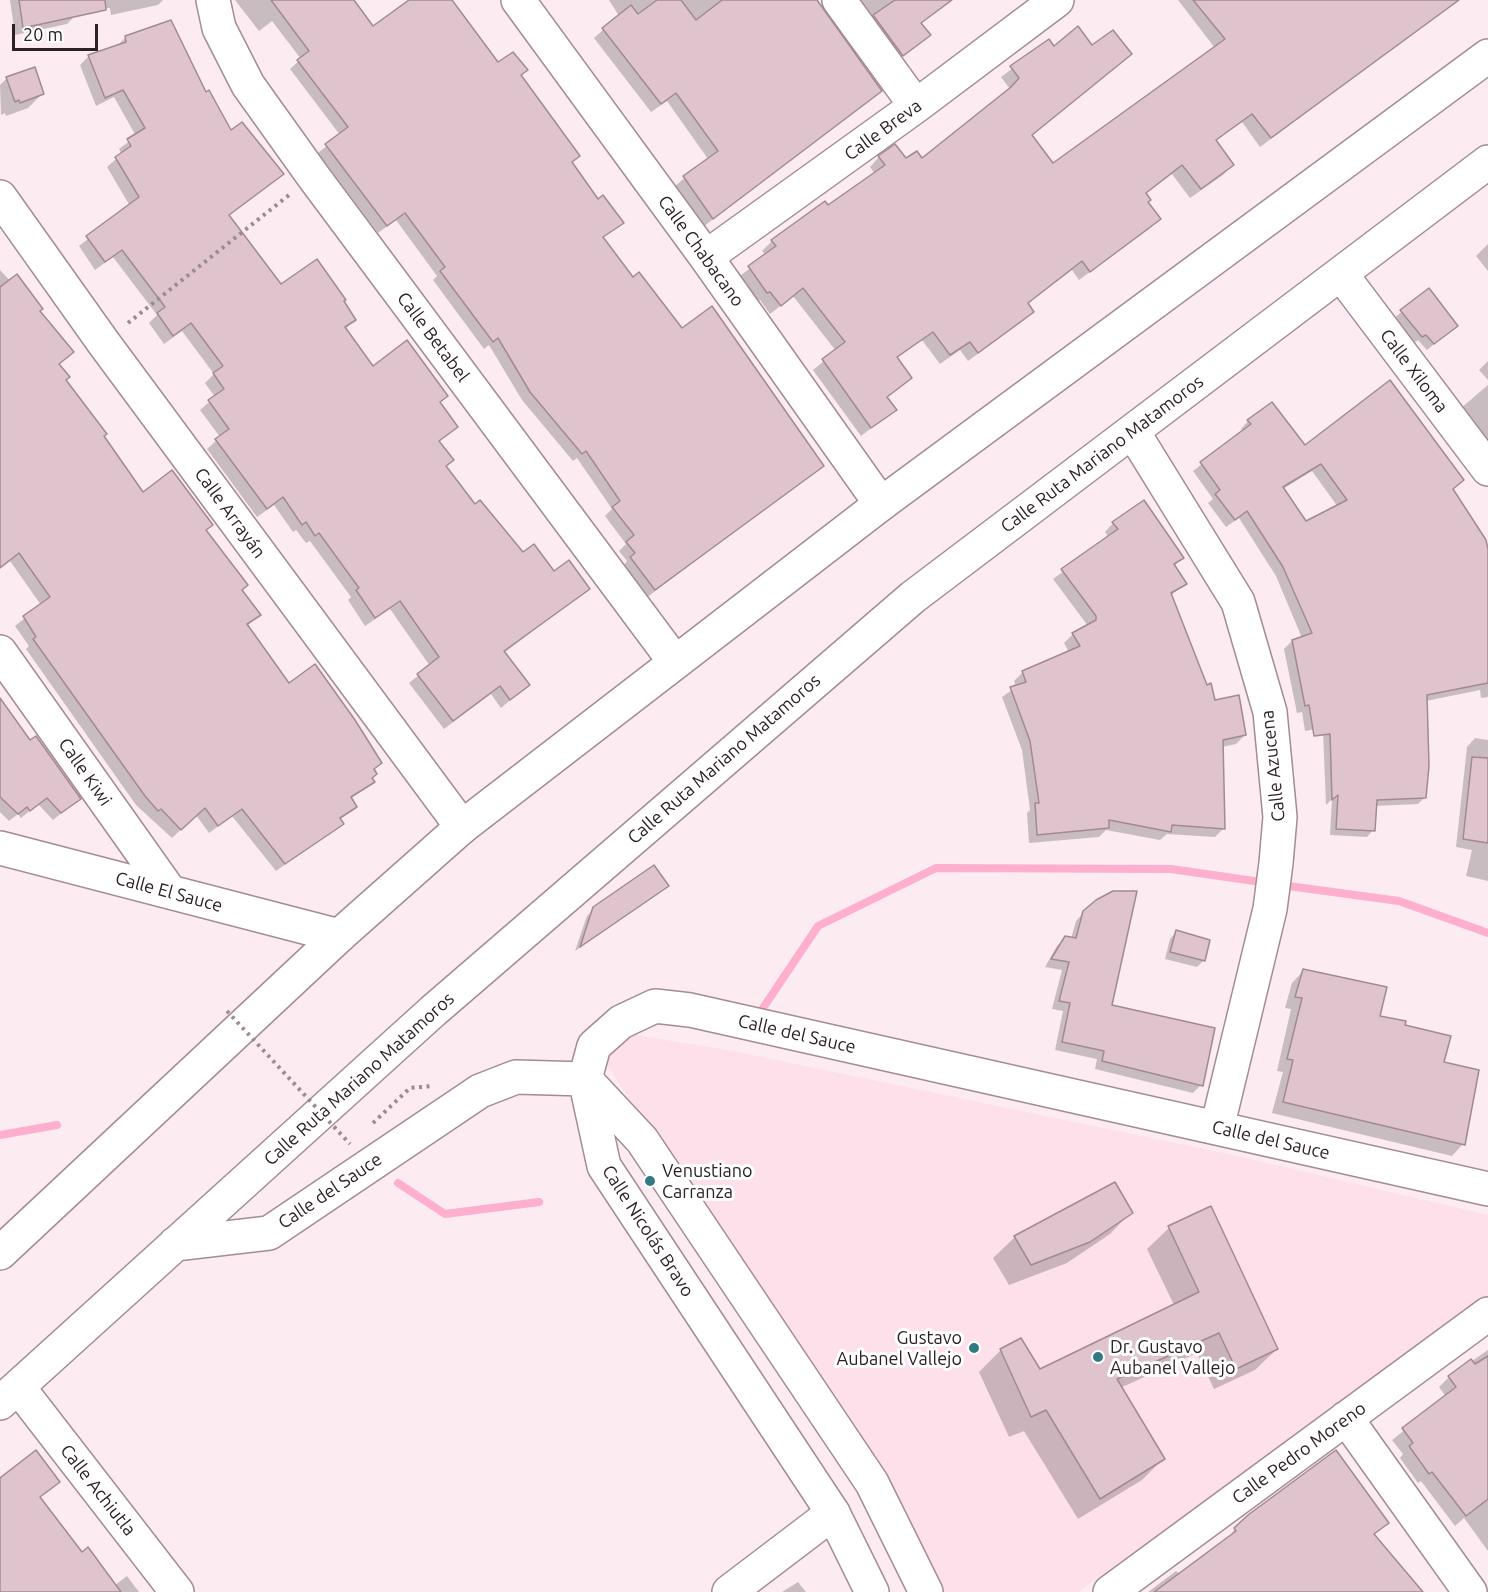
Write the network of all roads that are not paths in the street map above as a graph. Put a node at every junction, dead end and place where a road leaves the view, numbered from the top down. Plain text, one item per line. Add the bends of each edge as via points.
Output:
1 (213, 0) edge
2 (518, 0) edge
3 (839, 0) edge
4 (1057, 0) edge
5 (1488, 56) edge
6 (916, 106) junction
7 (1488, 162) edge
8 (0, 197) edge
9 (706, 257) junction
10 (1341, 274) junction
11 (1132, 432) junction
12 (1488, 469) edge
13 (881, 504) junction
14 (0, 652) edge
15 (675, 662) junction
16 (462, 827) junction
17 (0, 848) edge
18 (170, 892) junction
19 (339, 936) junction
20 (585, 1079) junction
21 (1217, 1128) junction
22 (1486, 1180) edge
23 (176, 1244) junction
24 (0, 1253) edge
25 (1488, 1314) edge
26 (9, 1396) edge
27 (1346, 1418) junction
28 (833, 1513) junction
29 (177, 1592) edge
30 (729, 1592) edge
31 (872, 1592) edge
32 (926, 1592) edge
33 (1110, 1592) edge
34 (1470, 1592) edge

1 - 15 street, Calle Betabel via 219,28 248,85
2 - 9 street, Calle Chabacano
3 - 6 street
4 - 6 street, Calle Breva
5 - 13 street
6 - 9 street, Calle Breva
7 - 10 street, Calle Ruta Mariano Matamoros
8 - 16 street, Calle Arrayán
9 - 13 street, Calle Chabacano
10 - 11 street, Calle Ruta Mariano Matamoros
10 - 12 street, Calle Xiloma
11 - 21 street, Calle Azucena via 1238,602 1270,712 1280,817 1276,863 1270,909
11 - 23 street, Calle Ruta Mariano Matamoros via 913,597 433,1011
13 - 15 street
14 - 18 street, Calle Kiwi
15 - 16 street
16 - 19 street
17 - 18 street, Calle El Sauce
18 - 19 street, Calle El Sauce
19 - 24 street
20 - 21 street, Calle del Sauce via 594,1046 621,1022 655,1006 690,1010
20 - 23 street, Calle del Sauce via 516,1077 480,1091 269,1233
20 - 28 street, Calle Nicolás Bravo via 604,1166
20 - 32 street via 642,1140 872,1483
21 - 22 street, Calle del Sauce
23 - 26 street, Calle Ruta Mariano Matamoros
25 - 27 street, Calle Pedro Moreno
26 - 29 street, Calle Achiutla
27 - 33 street, Calle Pedro Moreno
27 - 34 street
28 - 30 street
28 - 31 street, Calle Nicolás Bravo

